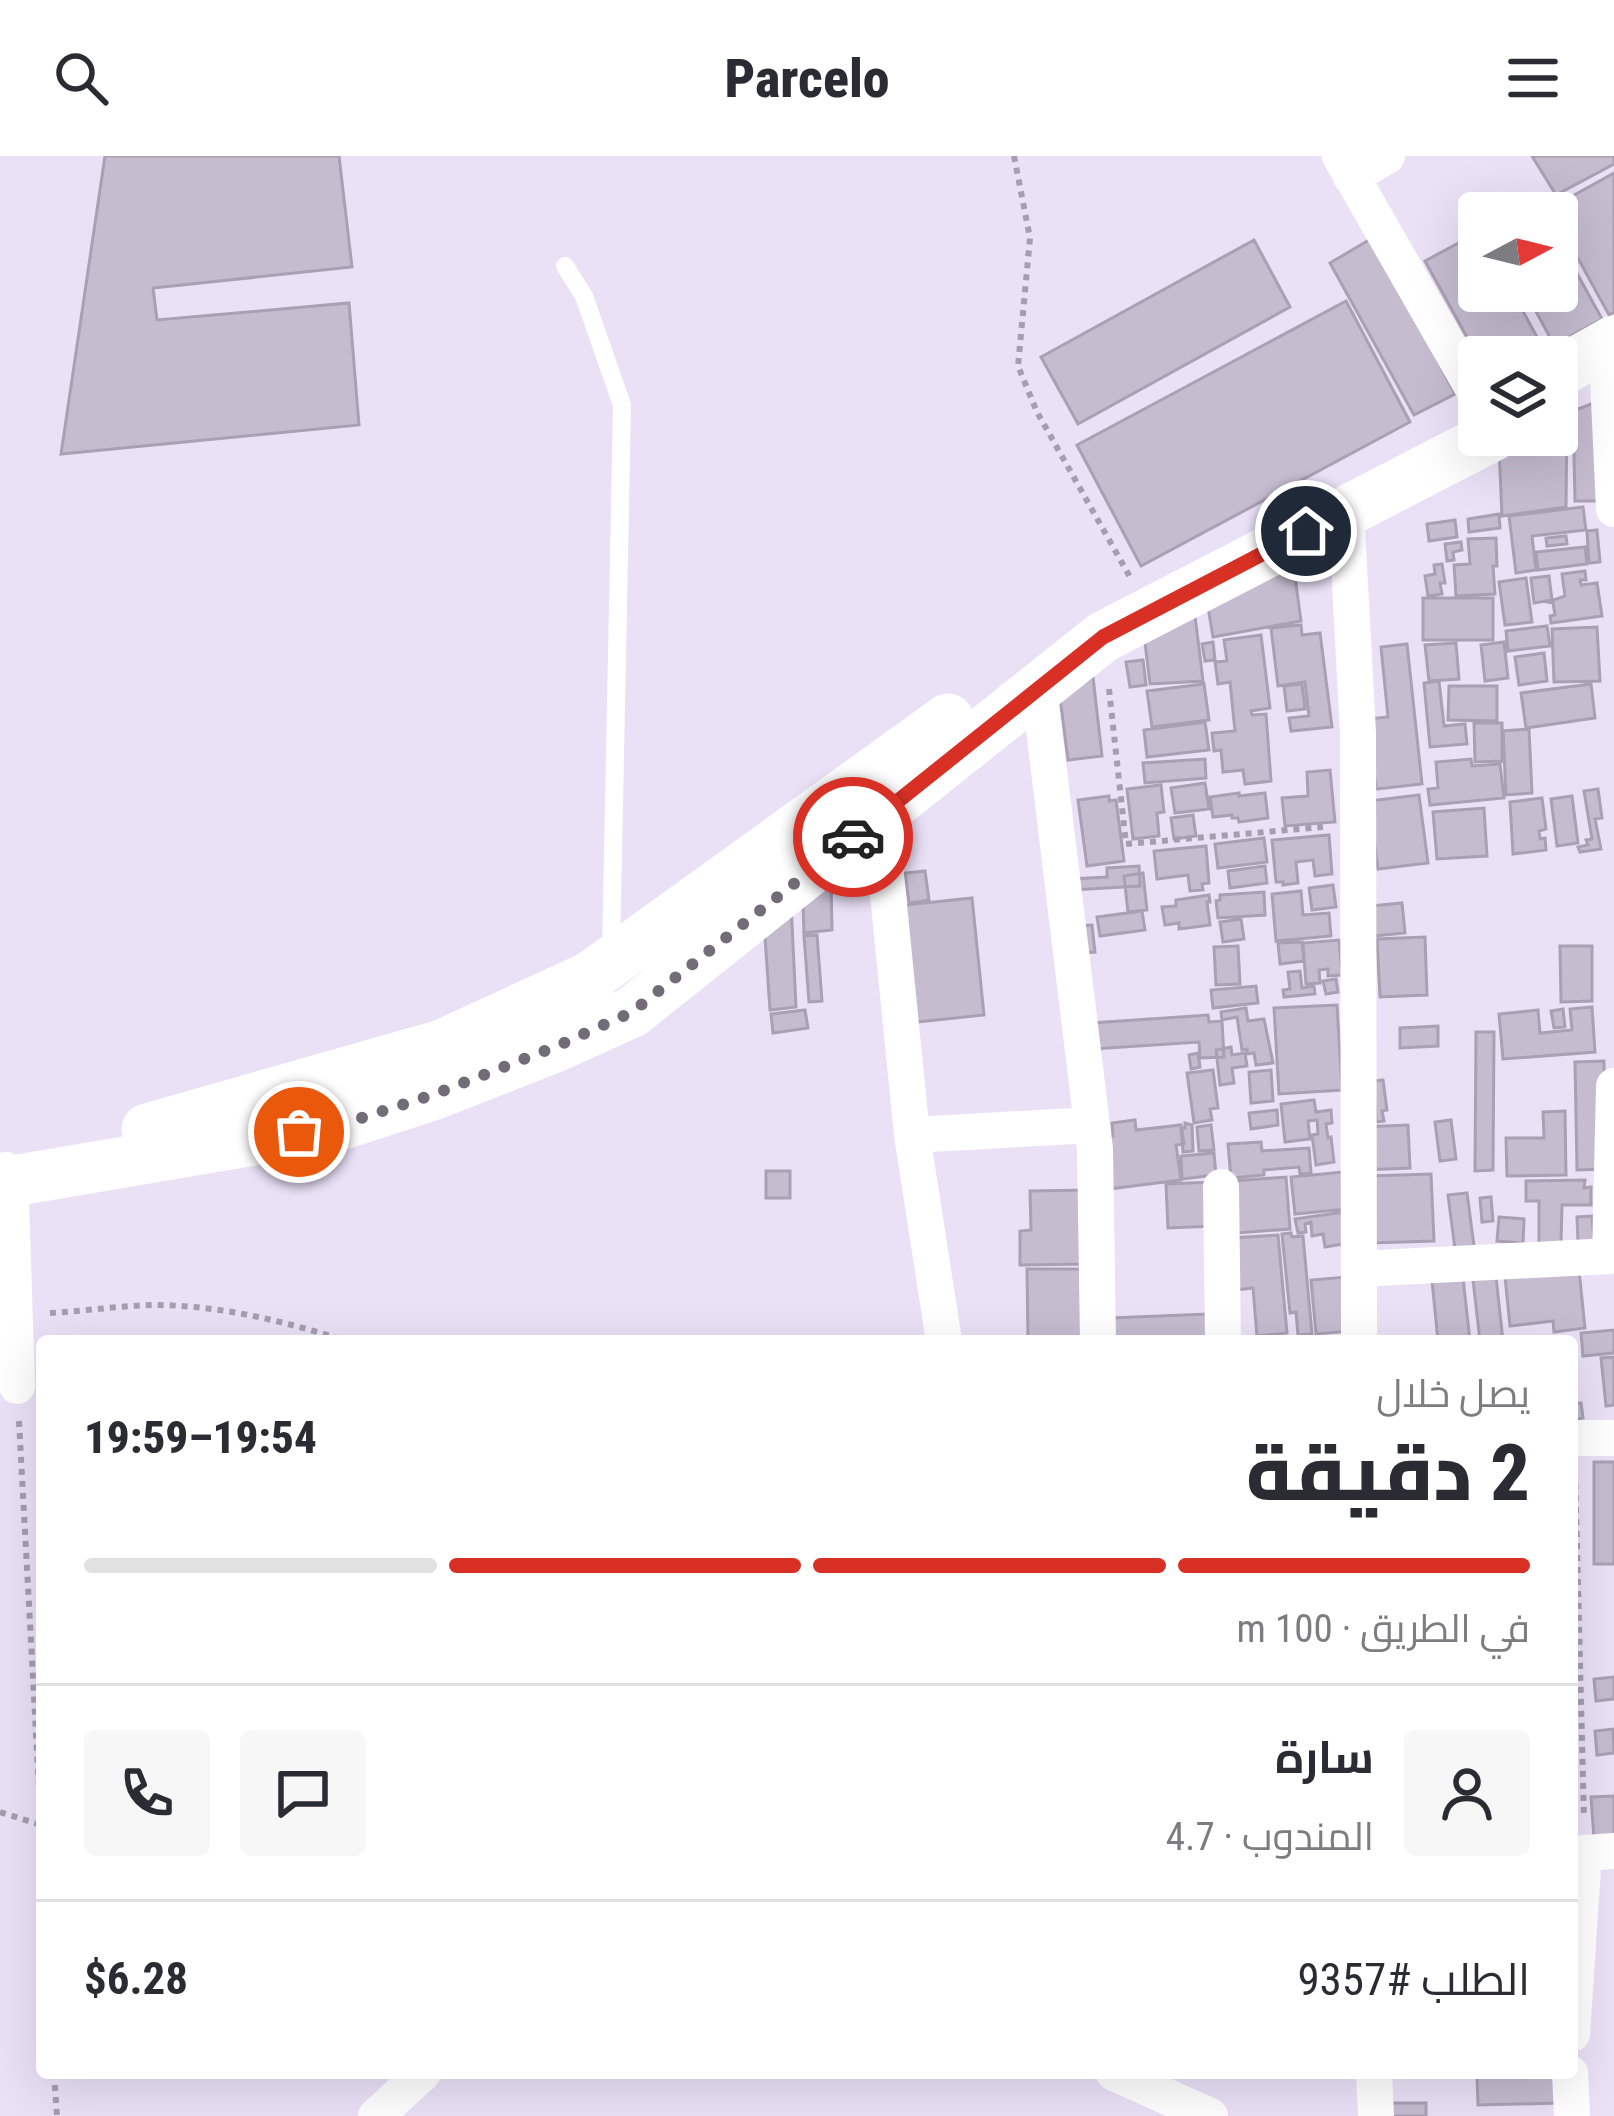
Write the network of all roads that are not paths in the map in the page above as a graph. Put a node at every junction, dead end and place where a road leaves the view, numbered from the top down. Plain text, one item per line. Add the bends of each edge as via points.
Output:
1 (1387, 156) edge
2 (1346, 166) edge
3 (565, 266) dead end
4 (1458, 362) edge
5 (1612, 364) edge
6 (1578, 370) edge
7 (1578, 388) edge
8 (1458, 427) edge
9 (1458, 453) edge
10 (1346, 509) junction
11 (1614, 509) edge
12 (1039, 688) junction
13 (880, 815) junction
14 (611, 964) junction
15 (1614, 1086) edge
16 (1092, 1125) junction
17 (912, 1135) junction
18 (4, 1177) edge
19 (1221, 1187) dead end
20 (1359, 1269) junction
21 (943, 1335) edge
22 (1098, 1335) edge
23 (1223, 1335) edge
24 (1359, 1335) edge
25 (17, 1386) road end
26 (1578, 1438) edge
27 (1614, 1438) edge
28 (1599, 1852) edge
29 (1578, 1994) edge
30 (416, 2079) edge
31 (1127, 2079) edge
32 (1374, 2079) edge
33 (1570, 2079) edge
34 (376, 2116) edge
35 (1210, 2116) edge
36 (1376, 2116) edge
37 (1572, 2116) edge

1 - 2 street
2 - 4 street
3 - 14 lane via 584,296 622,405
5 - 6 street
5 - 7 street
5 - 11 street
8 - 14 street via 1066,634
9 - 10 street
10 - 12 street via 1103,637
10 - 20 street via 1358,734
12 - 13 street
12 - 16 street
13 - 17 street
13 - 18 street via 632,1012 557,1046 337,1126
14 - 18 street via 442,1045
15 - 20 street via 1610,1256
16 - 17 street
16 - 22 street
17 - 21 street
18 - 25 street
19 - 23 street
20 - 24 street
26 - 27 street
28 - 29 street
30 - 34 street
31 - 35 street
32 - 36 street
33 - 37 street

